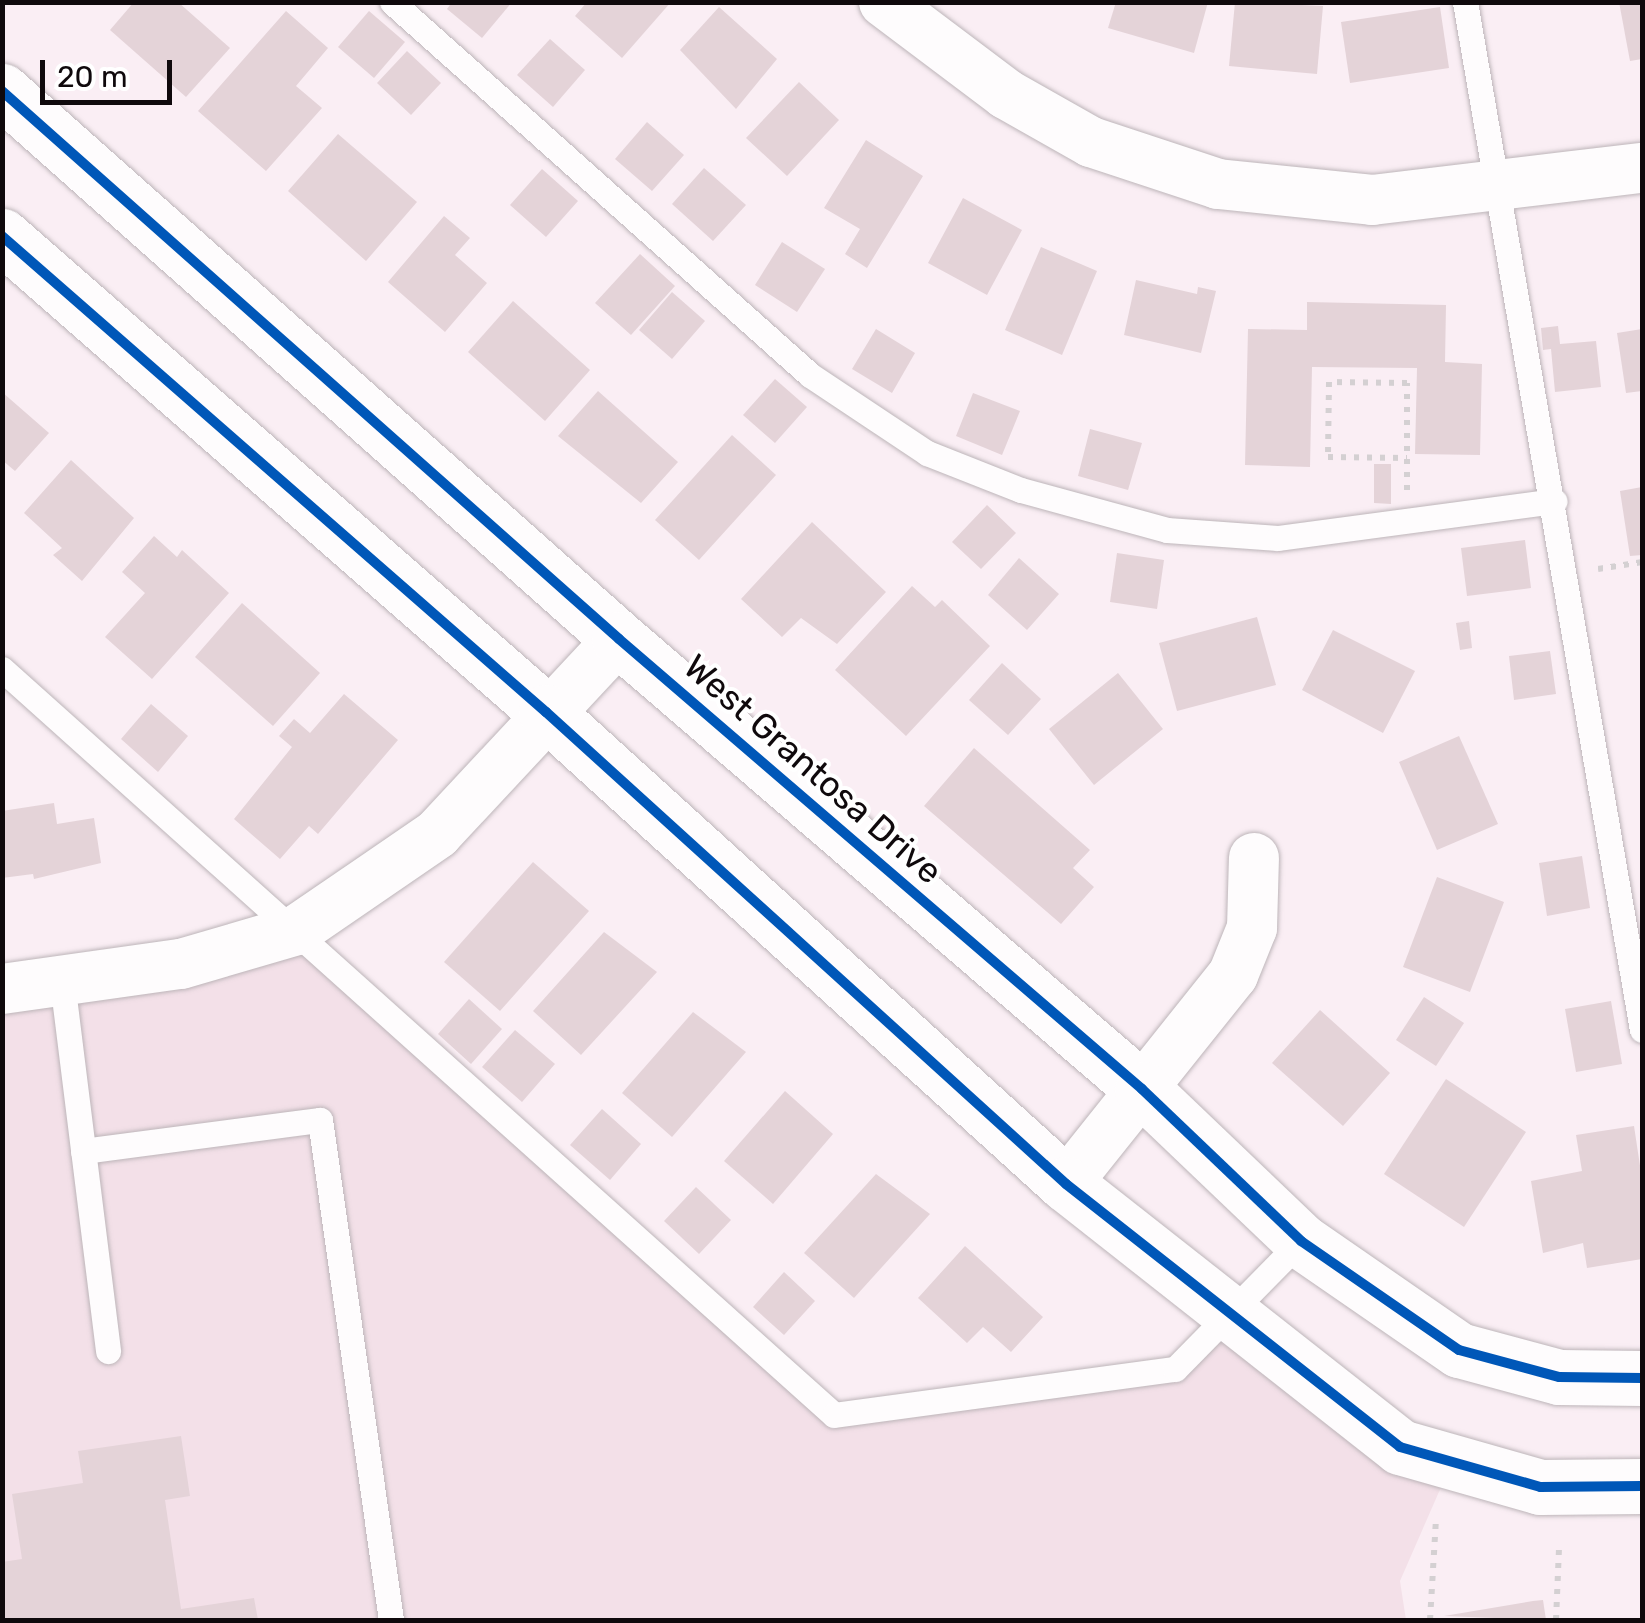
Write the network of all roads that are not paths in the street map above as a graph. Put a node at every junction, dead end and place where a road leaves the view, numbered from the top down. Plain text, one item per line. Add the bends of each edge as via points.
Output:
1 (392, 2) edge
2 (884, 2) edge
3 (1465, 2) edge
4 (2, 92) edge
5 (1642, 168) edge
6 (1492, 187) junction
7 (2, 236) edge
8 (1555, 502) junction
9 (619, 639) junction
10 (2, 669) edge
11 (546, 712) junction
12 (1254, 858) dead end
13 (297, 930) junction
14 (62, 981) junction
15 (2, 989) edge
16 (1642, 1030) edge
17 (1142, 1089) junction
18 (84, 1151) junction
19 (1066, 1184) junction
20 (1301, 1241) junction
21 (1230, 1316) junction
22 (108, 1351) dead end
23 (1642, 1378) edge
24 (1642, 1486) edge
25 (392, 1620) edge

1 - 8 lane via 810,375 926,453 1021,490 1167,530 1278,538
2 - 6 street via 1006,94 1091,142 1218,184 1372,200
3 - 6 lane
4 - 9 street, West Grantosa Drive
5 - 6 street
6 - 8 lane
7 - 11 street
8 - 16 lane
9 - 11 street
9 - 17 street, West Grantosa Drive
10 - 13 lane
11 - 13 street via 438,834
11 - 19 street
12 - 17 street via 1252,928 1233,975
13 - 14 street via 182,964
13 - 21 lane via 834,1416 1176,1369
14 - 15 street
14 - 18 lane
17 - 19 street
17 - 20 street, West Grantosa Drive
18 - 22 lane
18 - 25 lane via 320,1120
19 - 21 street
20 - 21 lane
20 - 23 street, West Grantosa Drive via 1460,1350 1558,1377
21 - 24 street via 1400,1447 1540,1487

